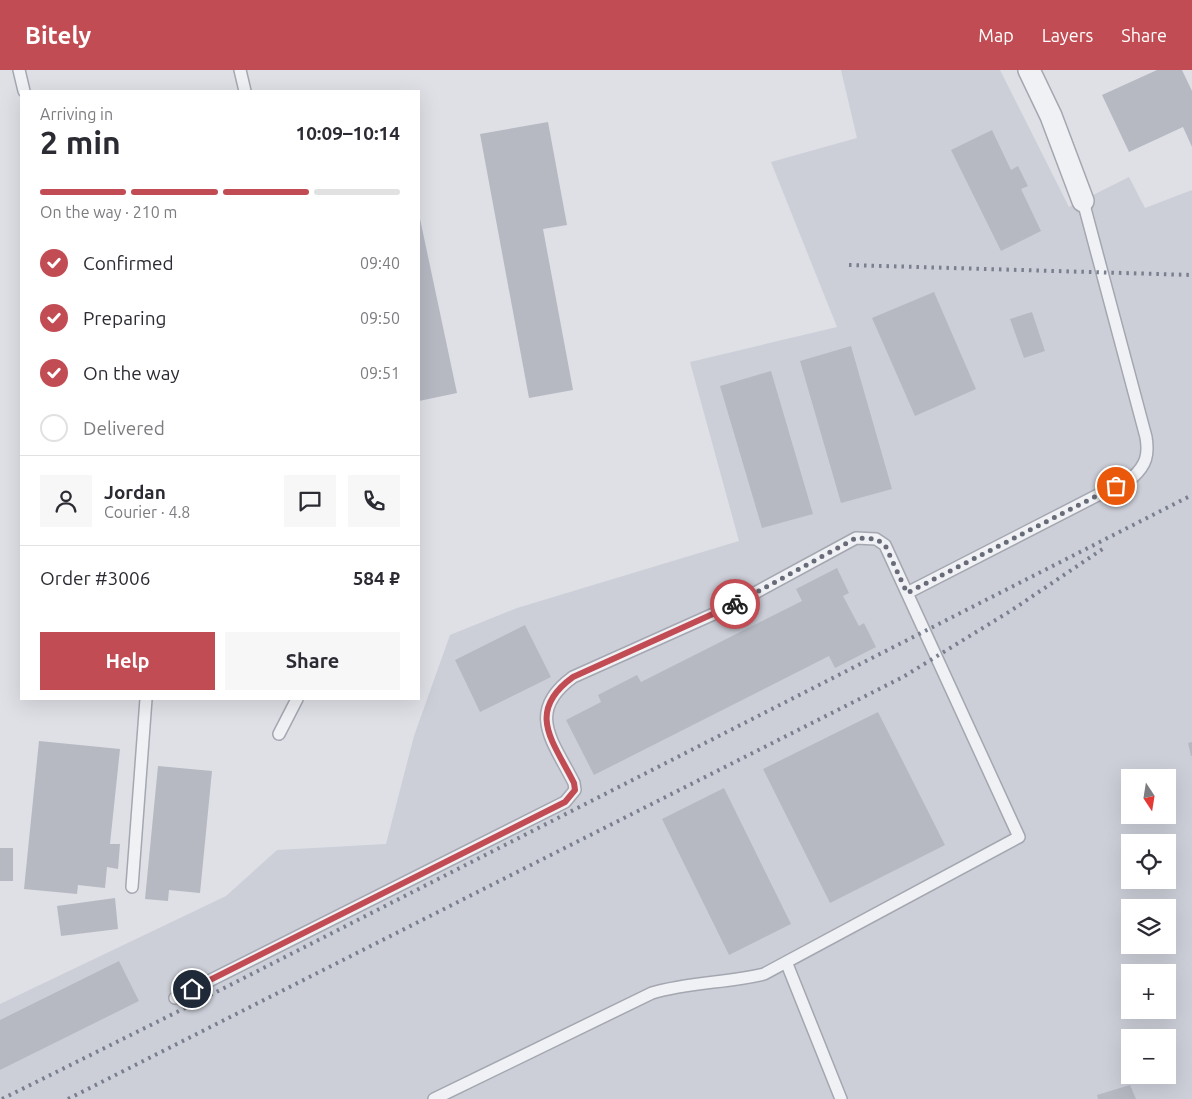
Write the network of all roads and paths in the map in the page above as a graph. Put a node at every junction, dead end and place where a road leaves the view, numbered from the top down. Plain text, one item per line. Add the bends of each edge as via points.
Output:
1 (19, 70) edge
2 (240, 70) edge
3 (1029, 70) edge
4 (24, 90) edge
5 (244, 90) edge
6 (1083, 200) joint
7 (907, 593) junction
8 (146, 700) edge
9 (296, 700) edge
10 (278, 734) dead end
11 (132, 887) dead end
12 (786, 964) junction
13 (174, 998) dead end
14 (434, 1099) edge
15 (841, 1099) edge

1 - 4 lane
2 - 5 lane
3 - 6 street via 1051,116
6 - 7 lane via 1146,437 1146,461 1133,477
7 - 12 lane via 1019,837
7 - 13 lane via 885,545 876,539 856,538 727,608 573,677 551,698 546,710 547,727 574,783 575,790 565,802
8 - 11 lane
9 - 10 lane
12 - 14 lane via 739,980 699,982 652,993
12 - 15 lane

